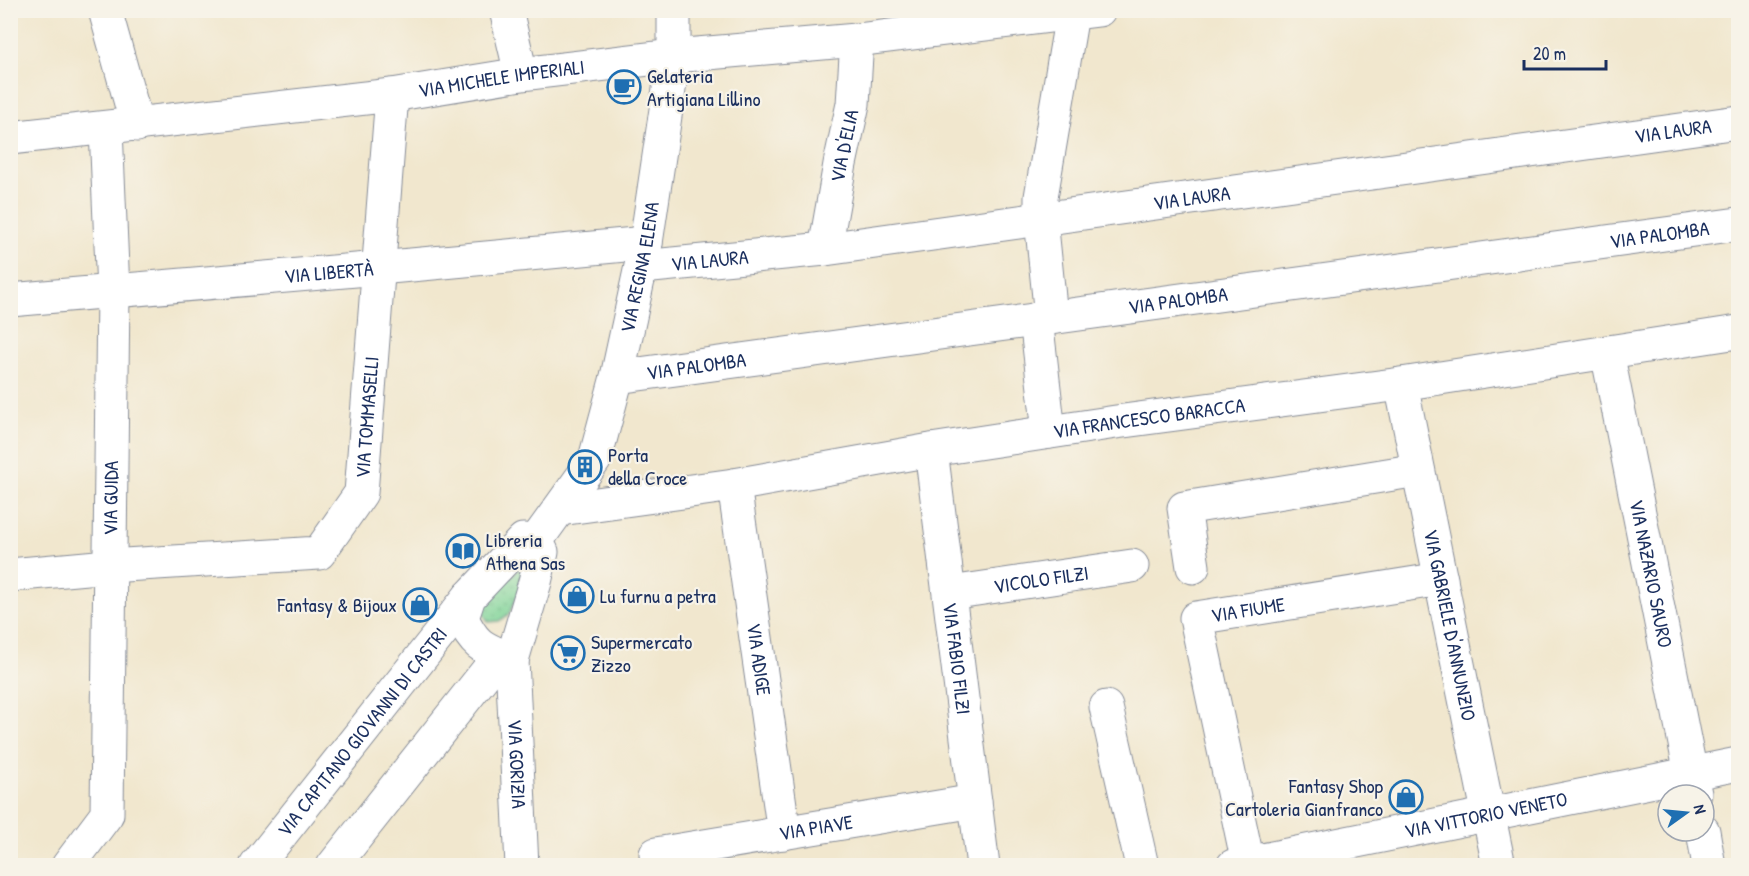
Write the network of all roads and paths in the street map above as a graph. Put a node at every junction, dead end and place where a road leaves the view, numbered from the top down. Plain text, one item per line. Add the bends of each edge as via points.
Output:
1 (105, 10) edge
2 (506, 10) edge
3 (674, 10) edge
4 (1086, 12) edge
5 (857, 40) junction
6 (674, 56) junction
7 (521, 74) junction
8 (392, 95) junction
9 (1738, 122) edge
10 (122, 127) junction
11 (10, 138) edge
12 (1041, 219) junction
13 (1738, 224) edge
14 (825, 249) junction
15 (644, 255) junction
16 (379, 268) junction
17 (113, 291) junction
18 (10, 300) edge
19 (1043, 318) junction
20 (1738, 332) edge
21 (1607, 352) junction
22 (617, 377) junction
23 (1401, 384) junction
24 (1049, 432) junction
25 (931, 450) junction
26 (1418, 470) junction
27 (734, 485) junction
28 (560, 509) junction
29 (536, 541) junction
30 (108, 566) junction
31 (1132, 566) dead end
32 (1193, 567) dead end
33 (10, 575) edge
34 (1441, 579) junction
35 (950, 593) junction
36 (469, 597) junction
37 (506, 658) junction
38 (1106, 708) dead end
39 (1738, 764) edge
40 (1693, 783) edge
41 (1695, 783) edge
42 (1656, 790) edge
43 (975, 801) junction
44 (1489, 815) junction
45 (784, 833) junction
46 (1704, 843) edge
47 (656, 854) dead end
48 (75, 863) edge
49 (1241, 864) edge
50 (256, 866) edge
51 (333, 866) edge
52 (522, 866) edge
53 (983, 866) edge
54 (1142, 866) edge
55 (1499, 866) edge
56 (1709, 866) edge

1 - 10 street, VIA GUIDA
2 - 7 street
3 - 6 street, VIA REGINA ELENA
4 - 5 street, VIA MICHELE IMPERIALI
4 - 12 street via 1041,197
5 - 6 street, VIA MICHELE IMPERIALI
5 - 14 street, VIA D'ELIA via 853,104
6 - 7 street, VIA MICHELE IMPERIALI
6 - 15 street, VIA REGINA ELENA
7 - 8 street, VIA MICHELE IMPERIALI
8 - 10 street, VIA MICHELE IMPERIALI
8 - 16 street, VIA TOMMASELLI
9 - 12 street, VIA LAURA
10 - 11 street, VIA MICHELE IMPERIALI
10 - 17 street, VIA GUIDA
12 - 14 street, VIA LAURA
12 - 19 street
13 - 19 street, VIA PALOMBA
14 - 15 street, VIA LAURA
15 - 16 street, VIA LIBERTÀ
15 - 22 street, VIA REGINA ELENA
16 - 17 street, VIA LIBERTÀ
16 - 30 street, VIA TOMMASELLI via 361,493 319,553
17 - 18 street, VIA LIBERTÀ
17 - 30 street, VIA GUIDA
19 - 22 street, VIA PALOMBA
19 - 24 street
20 - 21 street, VIA FRANCESCO BARACCA
21 - 23 street, VIA FRANCESCO BARACCA
21 - 40 street, VIA NAZARIO SAURO
22 - 28 street, VIA REGINA ELENA via 596,459
23 - 24 street, VIA FRANCESCO BARACCA
23 - 26 street, VIA GABRIELE D'ANNUNZIO
24 - 25 street, VIA FRANCESCO BARACCA
25 - 27 street, VIA FRANCESCO BARACCA
25 - 35 street, VIA FABIO FILZI
26 - 32 street via 1184,508
26 - 34 street, VIA GABRIELE D'ANNUNZIO
27 - 28 street, VIA FRANCESCO BARACCA
27 - 45 street, VIA ADIGE
28 - 29 street, VIA REGINA ELENA
29 - 36 street, VIA CAPITANO GIOVANNI DI CASTRI via 523,540
29 - 37 street via 542,552 535,582 516,650
30 - 33 street
30 - 48 street, VIA GUIDA via 107,814
31 - 35 street, VICOLO FILZI
34 - 44 street, VIA GABRIELE D'ANNUNZIO
34 - 49 street, VIA FIUME via 1196,618
35 - 43 street, VIA FABIO FILZI
36 - 37 street via 462,618 469,634 480,646
36 - 50 street, VIA CAPITANO GIOVANNI DI CASTRI
37 - 51 street
37 - 52 street, VIA GORIZIA
38 - 54 street
39 - 41 street, VIA VITTORIO VENETO
42 - 44 street, VIA VITTORIO VENETO
43 - 45 street, VIA PIAVE
43 - 53 street, VIA FABIO FILZI
44 - 49 street, VIA VITTORIO VENETO
44 - 55 street, VIA GABRIELE D'ANNUNZIO
45 - 47 street, VIA PIAVE
46 - 56 street

